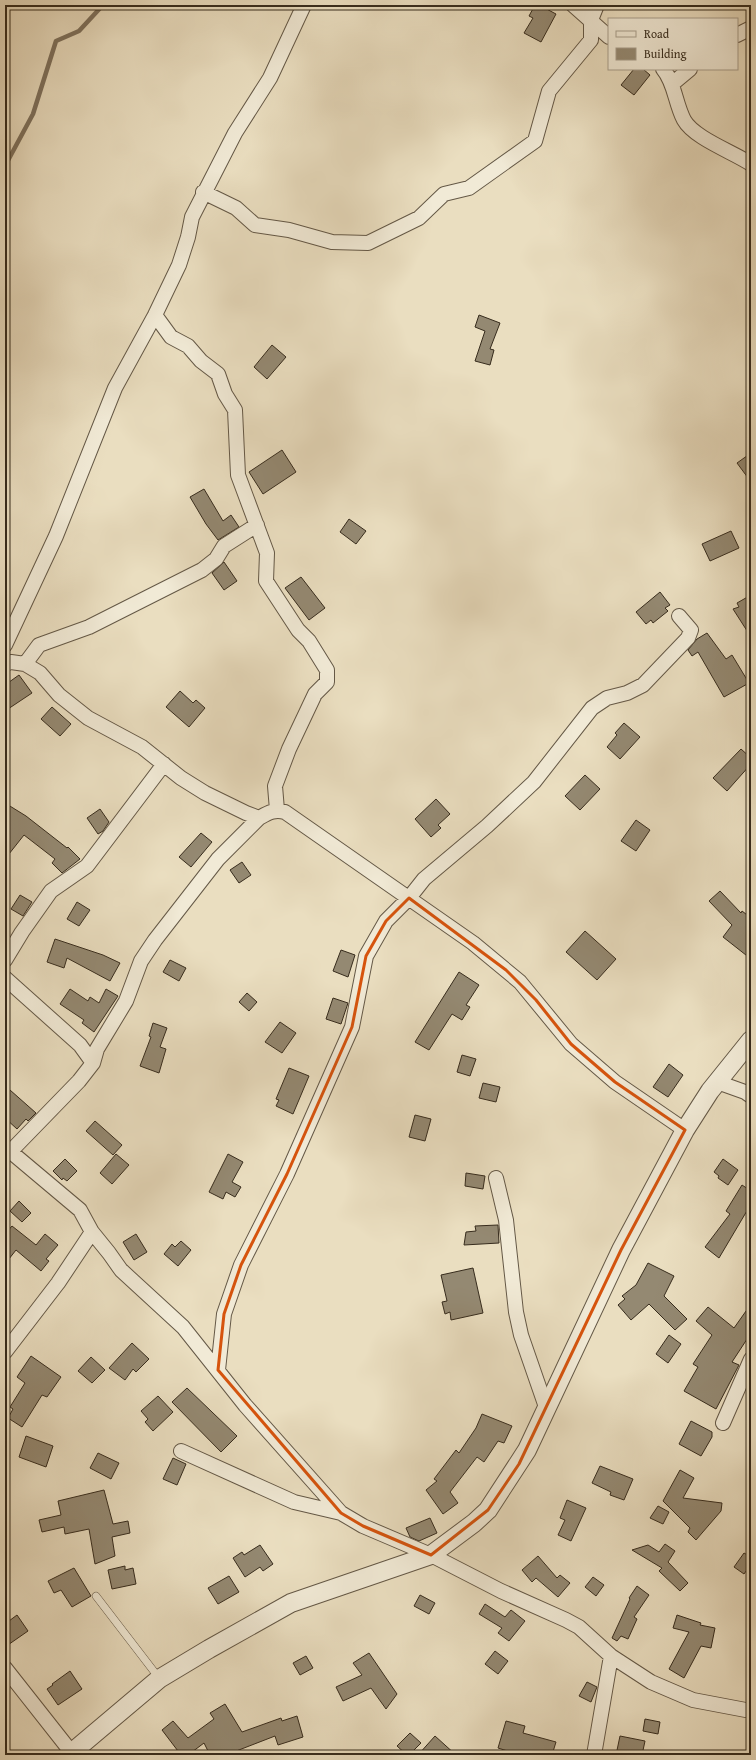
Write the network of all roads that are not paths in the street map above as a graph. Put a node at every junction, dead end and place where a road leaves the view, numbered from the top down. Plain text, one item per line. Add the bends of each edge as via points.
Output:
1 (304, 5) edge
2 (573, 5) edge
3 (597, 5) edge
4 (591, 20) junction
5 (751, 28) edge
6 (738, 34) edge
7 (608, 36) edge
8 (664, 70) edge
9 (689, 70) edge
10 (672, 84) junction
11 (751, 164) edge
12 (204, 192) junction
13 (155, 315) junction
14 (257, 525) junction
15 (679, 616) dead end
16 (5, 645) edge
17 (5, 664) edge
18 (24, 664) junction
19 (164, 764) junction
20 (277, 810) junction
21 (258, 818) junction
22 (409, 898) junction
23 (5, 960) edge
24 (5, 978) edge
25 (751, 1040) edge
26 (93, 1063) junction
27 (717, 1082) junction
28 (751, 1096) edge
29 (685, 1130) junction
30 (7, 1150) edge
31 (496, 1178) dead end
32 (92, 1232) junction
33 (5, 1352) edge
34 (751, 1359) edge
35 (218, 1370) junction
36 (547, 1410) junction
37 (723, 1423) dead end
38 (181, 1450) dead end
39 (342, 1513) junction
40 (431, 1555) junction
41 (96, 1596) dead end
42 (612, 1656) junction
43 (5, 1668) edge
44 (159, 1679) junction
45 (751, 1710) edge
46 (70, 1754) edge
47 (594, 1755) edge

1 - 12 street via 270,78 235,133
2 - 4 street
3 - 4 street
4 - 7 street
4 - 12 street via 591,40 549,91 535,141 469,188 444,194 419,218 368,243 332,242 289,230 255,226 236,208
5 - 6 street
8 - 10 street
9 - 10 street
10 - 11 street via 685,122 702,138
12 - 13 street via 192,217 179,265
13 - 14 street via 171,337 188,346 201,361 218,374 225,394 236,410 238,475
13 - 16 street via 114,388 56,536
14 - 18 street via 224,546 216,559 202,570 89,627 39,645
14 - 20 street via 266,553 266,581 327,670 327,682 315,694 275,786
15 - 22 street via 691,630 688,638 643,685 627,693 607,698 592,708 534,782 488,826 424,878
17 - 18 street
18 - 19 street via 40,673 59,695 88,718 142,747
19 - 21 street via 205,793
19 - 23 street via 87,866 51,891
20 - 21 street
20 - 22 street via 285,812
21 - 26 street via 218,859 155,940 141,961 126,1001 97,1049
22 - 29 street via 473,943 506,970 536,1000 571,1044 615,1082
22 - 35 street via 386,921 366,956 352,1027 287,1174 241,1265 224,1314
24 - 26 street via 80,1044
25 - 27 street
26 - 30 street via 79,1081
27 - 28 street
27 - 29 street
29 - 36 street via 621,1250
30 - 32 street via 80,1210
31 - 36 street via 506,1220 521,1335
32 - 33 street via 58,1283
32 - 35 street via 120,1270 183,1327
34 - 37 street
35 - 39 street
36 - 40 street via 519,1464 488,1510
38 - 39 street via 294,1502
39 - 40 street via 363,1526
40 - 42 street via 579,1627
40 - 44 street via 291,1603
41 - 44 lane
42 - 45 street via 651,1682 693,1700
42 - 47 street
43 - 46 street
44 - 46 street

